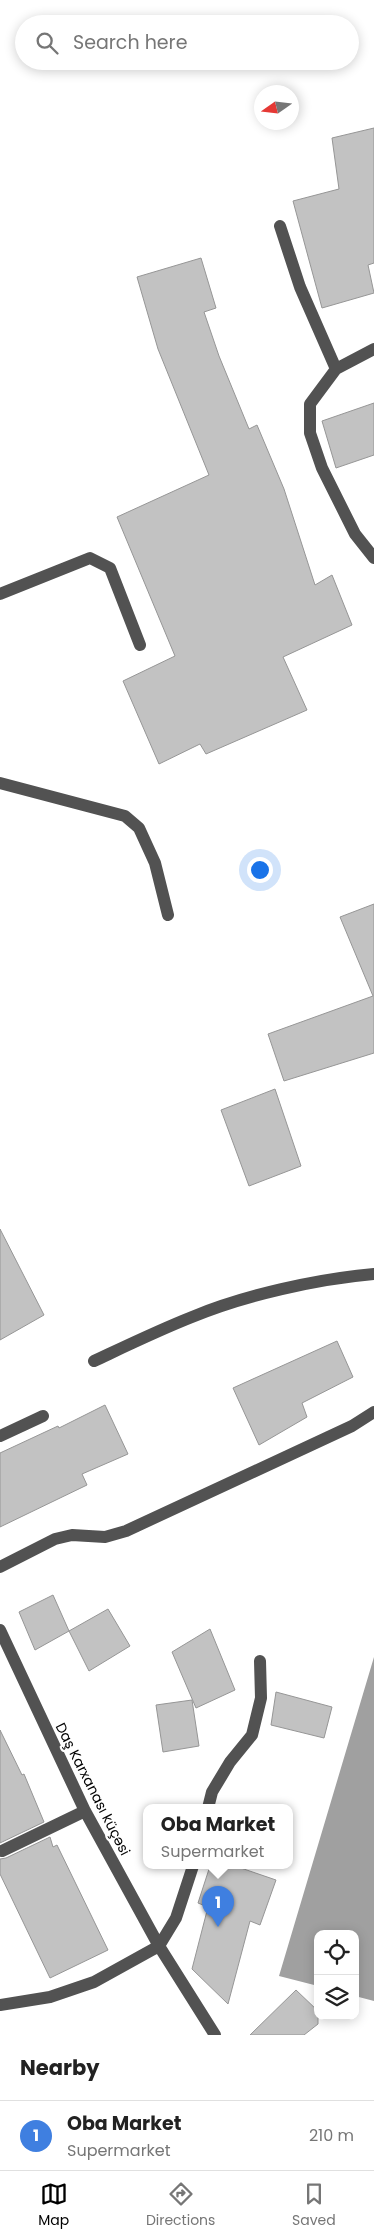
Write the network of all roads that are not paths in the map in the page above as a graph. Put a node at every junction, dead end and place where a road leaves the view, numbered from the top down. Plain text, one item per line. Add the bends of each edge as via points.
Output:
1 (280, 226) dead end
2 (374, 349) edge
3 (336, 369) junction
4 (374, 558) edge
5 (0, 594) edge
6 (140, 645) dead end
7 (0, 783) edge
8 (168, 915) dead end
9 (374, 1274) edge
10 (94, 1361) dead end
11 (374, 1412) edge
12 (43, 1416) dead end
13 (0, 1436) edge
14 (0, 1567) edge
15 (0, 1630) edge
16 (260, 1661) dead end
17 (209, 1804) edge
18 (85, 1811) junction
19 (2, 1851) dead end
20 (191, 1869) edge
21 (159, 1946) junction
22 (0, 2005) edge
23 (215, 2035) edge

1 - 3 street via 300,287
2 - 3 street
3 - 4 street via 310,404 310,433 322,468 354,534
5 - 6 street via 90,558 110,568
7 - 8 street via 125,816 139,828 154,863
9 - 10 street via 339,1277 264,1294 193,1316
11 - 14 street via 352,1426 126,1532 105,1537 55,1539
12 - 13 street
15 - 18 street, Daş Karxanası küçəsi
16 - 17 street via 261,1698 252,1735 225,1769
18 - 19 street
18 - 21 street, Daş Karxanası küçəsi
20 - 21 street via 176,1918
21 - 22 street via 94,1982 50,1997
21 - 23 street, Daş Karxanası küçəsi

